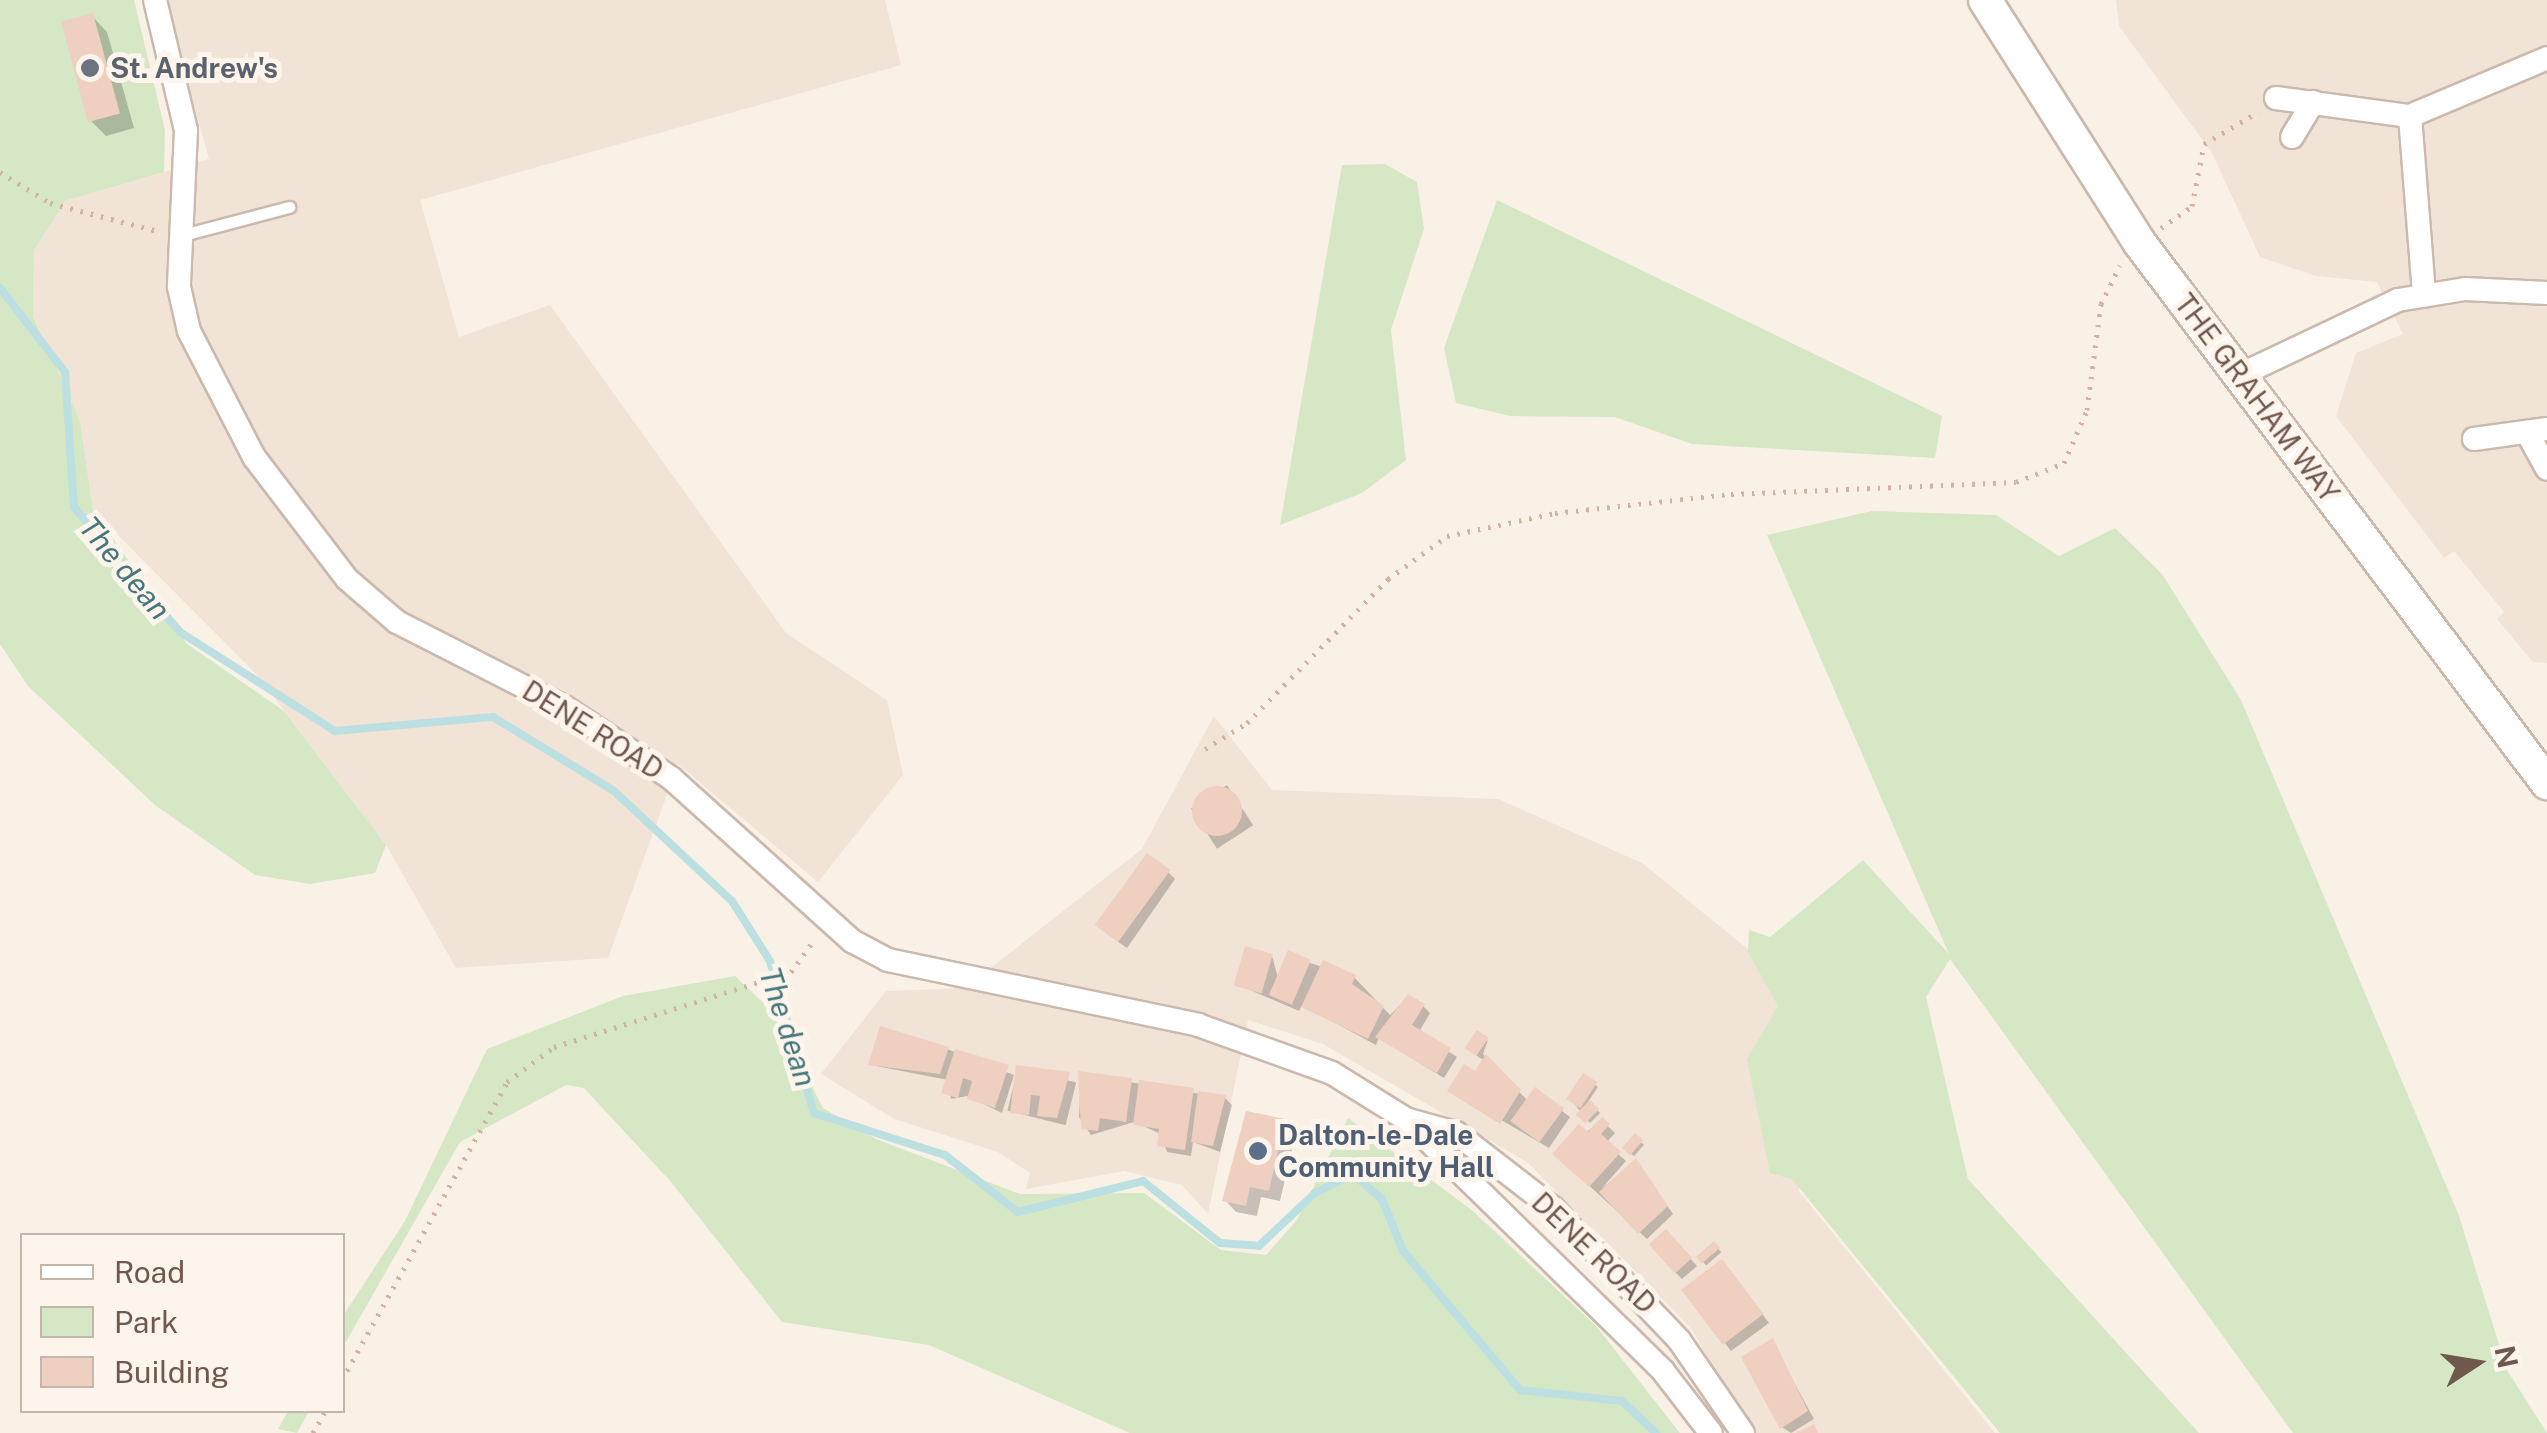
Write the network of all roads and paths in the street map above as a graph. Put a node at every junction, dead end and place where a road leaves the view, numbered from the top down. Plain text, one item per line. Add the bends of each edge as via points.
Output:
1 (155, 0) edge
2 (1985, 0) edge
3 (2547, 58) edge
4 (2276, 98) joint
5 (2313, 102) junction
6 (2410, 116) junction
7 (2292, 137) dead end
8 (0, 172) edge
9 (288, 207) dead end
10 (179, 236) junction
11 (2130, 252) junction
12 (2547, 293) edge
13 (2424, 295) junction
14 (2238, 376) junction
15 (2539, 434) edge
16 (2474, 439) dead end
17 (2547, 469) edge
18 (1205, 749) dead end
19 (2547, 783) edge
20 (807, 948) dead end
21 (1406, 1119) junction
22 (1705, 1373) junction
23 (345, 1375) edge
24 (1679, 1392) junction
25 (1711, 1433) edge
26 (1743, 1433) edge

1 - 10 street, DENE ROAD via 186,130
2 - 11 main road, THE GRAHAM WAY
3 - 6 street
4 - 5 street
4 - 11 path via 2204,144 2192,206
5 - 6 street
5 - 7 street
6 - 13 street
8 - 10 path via 50,203
9 - 10 lane
10 - 21 street, DENE ROAD via 190,330 220,395 304,530 397,622 566,708 671,778 852,941 888,960 1216,1030 1332,1074
11 - 14 main road, THE GRAHAM WAY
11 - 18 path via 2102,304 2088,410 2064,462 2016,482 1731,494 1447,536 1388,579 1247,723
12 - 13 street
13 - 14 street via 2356,313
14 - 19 main road, THE GRAHAM WAY
15 - 16 street
15 - 17 street
20 - 23 path via 790,972 554,1047 507,1082
21 - 22 street, DENE ROAD via 1456,1133 1552,1208
21 - 24 street, DENE ROAD
22 - 24 lane
22 - 26 street, DENE ROAD
24 - 25 street, DENE ROAD

